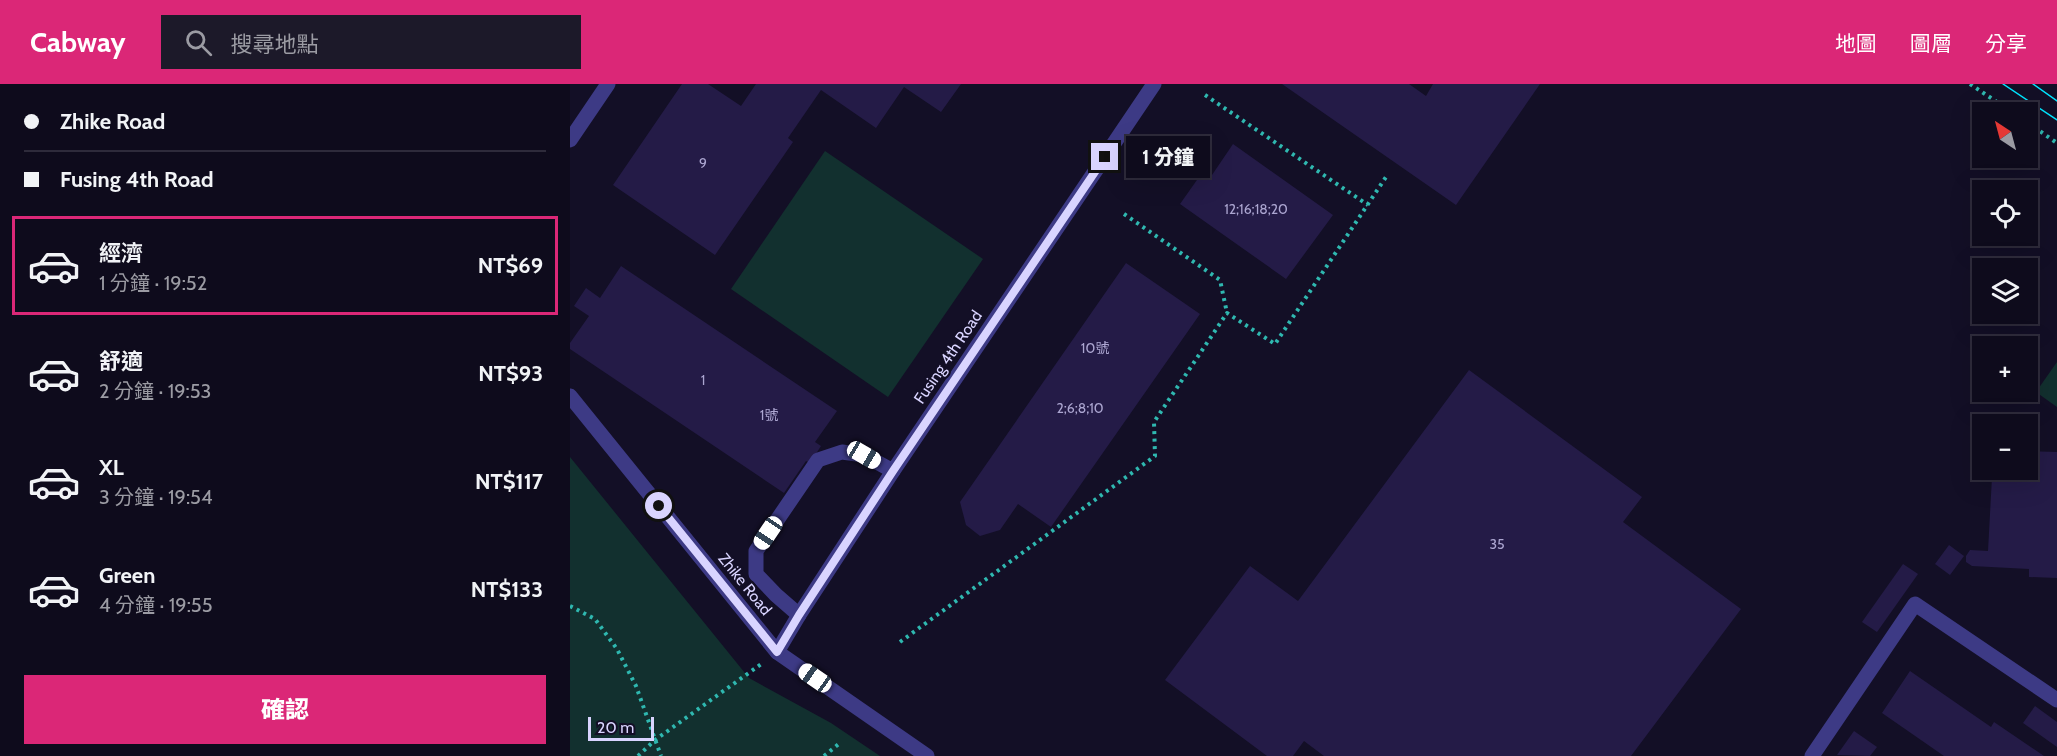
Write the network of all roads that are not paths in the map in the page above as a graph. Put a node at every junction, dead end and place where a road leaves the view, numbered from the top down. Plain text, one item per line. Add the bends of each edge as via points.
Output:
1 (608, 84) edge
2 (1154, 84) edge
3 (570, 140) edge
4 (570, 396) edge
5 (893, 471) junction
6 (799, 615) junction
7 (777, 652) junction
8 (2057, 700) edge
9 (927, 756) edge
10 (1812, 756) edge

1 - 3 street
2 - 5 street, Fusing 4th Road
4 - 7 street, Zhike Road
5 - 6 street, Fusing 4th Road
5 - 6 street via 864,455 842,452 818,460 756,551 756,574
6 - 7 street, Fusing 4th Road
7 - 9 street, Zhike Road
8 - 10 street via 1915,604

